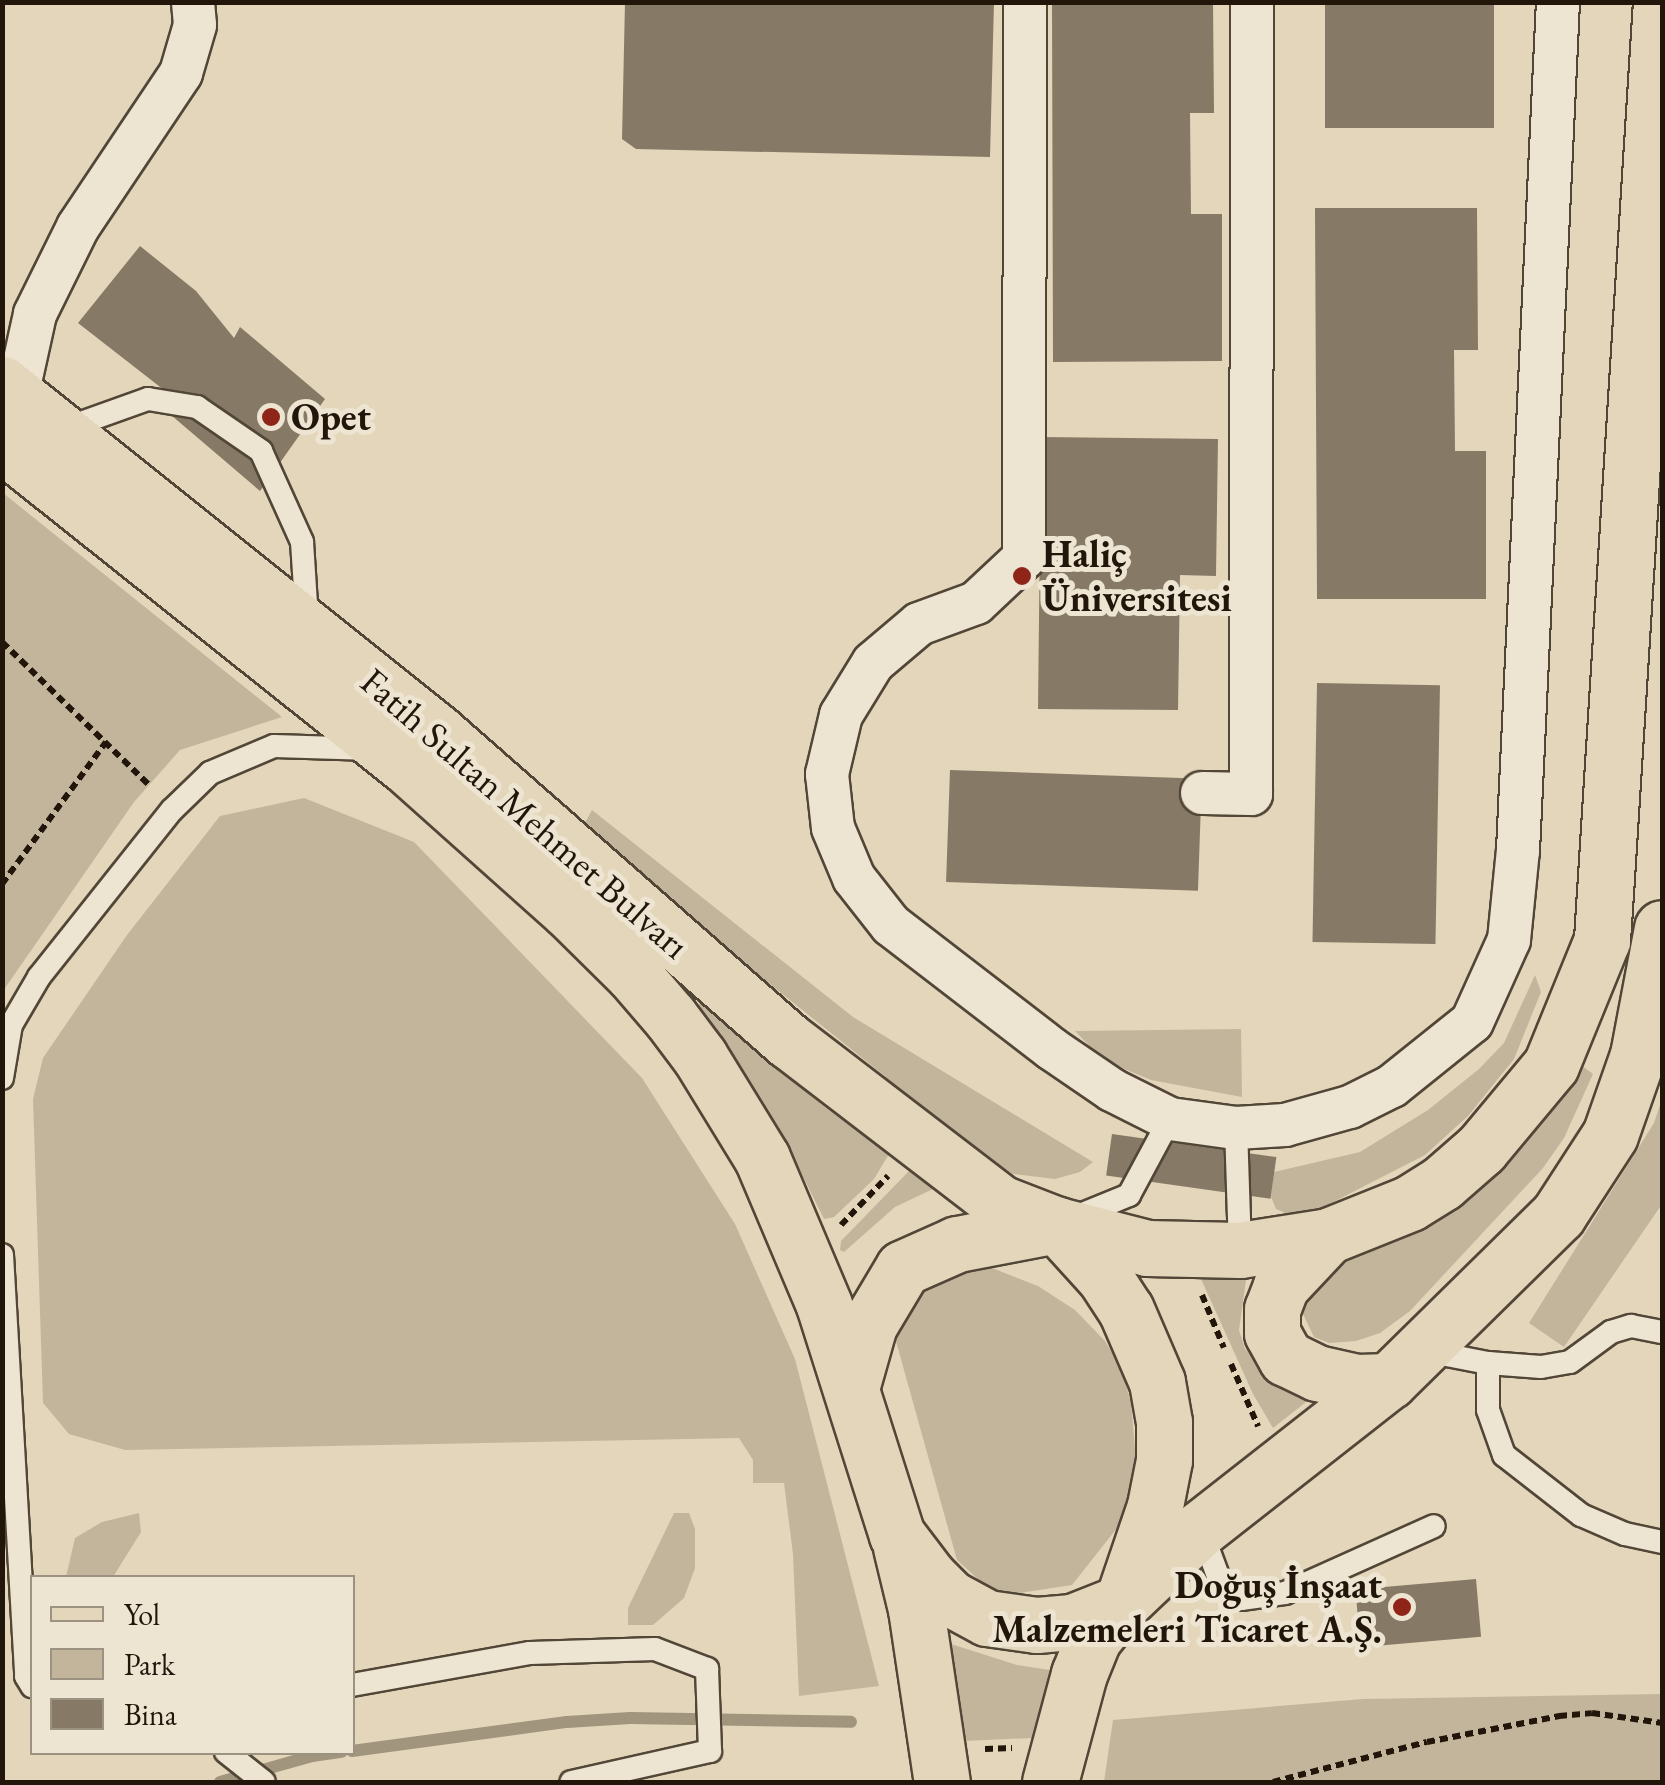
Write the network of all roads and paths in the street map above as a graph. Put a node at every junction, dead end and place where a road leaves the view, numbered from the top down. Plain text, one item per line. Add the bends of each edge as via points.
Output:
1 (194, 2) edge
2 (1025, 2) edge
3 (1252, 2) edge
4 (1558, 2) edge
5 (1661, 2) edge
6 (6, 395) edge
7 (61, 430) junction
8 (308, 628) junction
9 (2, 642) edge
10 (106, 742) junction
11 (383, 749) junction
12 (1202, 793) dead end
13 (172, 810) junction
14 (2, 884) edge
15 (1662, 928) edge
16 (2, 1078) edge
17 (1170, 1119) junction
18 (1236, 1128) junction
19 (893, 1171) dead end
20 (1056, 1226) junction
21 (1328, 1236) junction
22 (828, 1238) dead end
23 (1240, 1250) junction
24 (2, 1255) edge
25 (1662, 1332) edge
26 (1488, 1364) junction
27 (1406, 1365) junction
28 (852, 1385) junction
29 (1434, 1526) dead end
30 (1200, 1529) junction
31 (898, 1535) junction
32 (1662, 1542) edge
33 (1123, 1602) junction
34 (30, 1683) edge
35 (355, 1684) edge
36 (1662, 1723) edge
37 (228, 1755) edge
38 (1040, 1765) edge
39 (962, 1766) edge
40 (264, 1782) edge
41 (571, 1782) edge
42 (1273, 1782) edge

1 - 6 street via 182,73 78,227 34,314
2 - 17 street via 1024,558 976,603 919,624 872,663 841,715 828,774 833,828 854,878 891,926 1082,1070
3 - 12 street via 1250,794
4 - 18 street via 1509,940 1472,1022 1392,1086 1350,1107 1284,1125
5 - 21 main road via 1602,940 1550,1066 1480,1149 1410,1203
6 - 7 main road, Fatih Sultan Mehmet Bulvarı
6 - 11 main road, Fatih Sultan Mehmet Bulvarı
7 - 8 main road, Fatih Sultan Mehmet Bulvarı
7 - 8 lane via 148,399 197,407 260,451 302,542
8 - 20 main road, Fatih Sultan Mehmet Bulvarı via 790,1041 1000,1204
9 - 10 path
10 - 13 path
10 - 14 path
11 - 13 lane via 274,746 210,774
11 - 28 main road, Fatih Sultan Mehmet Bulvarı via 634,974 700,1057 762,1158
13 - 16 lane via 38,977 11,1025
15 - 27 main road via 1638,1056 1610,1135 1558,1216
17 - 18 street
17 - 20 lane via 1129,1195
18 - 23 lane
19 - 22 path
20 - 23 main road, Fatih Sultan Mehmet Bulvarı via 1147,1248
20 - 28 main road via 957,1244 904,1268 869,1325
20 - 33 main road via 1126,1310 1157,1382 1164,1460
21 - 23 main road, Fatih Sultan Mehmet Bulvarı
21 - 27 main road via 1281,1286 1272,1308 1272,1333 1286,1358 1357,1382
24 - 34 lane
25 - 26 lane via 1630,1326 1611,1332 1570,1362
26 - 27 lane
26 - 32 lane via 1488,1410 1504,1455 1581,1516
27 - 30 main road
28 - 31 main road
29 - 30 lane via 1285,1593 1242,1599 1221,1584
30 - 33 main road
31 - 33 main road via 950,1598 987,1618 1072,1622
31 - 39 main road
33 - 38 main road via 1094,1639
35 - 41 lane via 530,1654 655,1650 708,1669 710,1750
36 - 42 path via 1592,1713 1559,1716
37 - 40 lane
38 - 39 path

